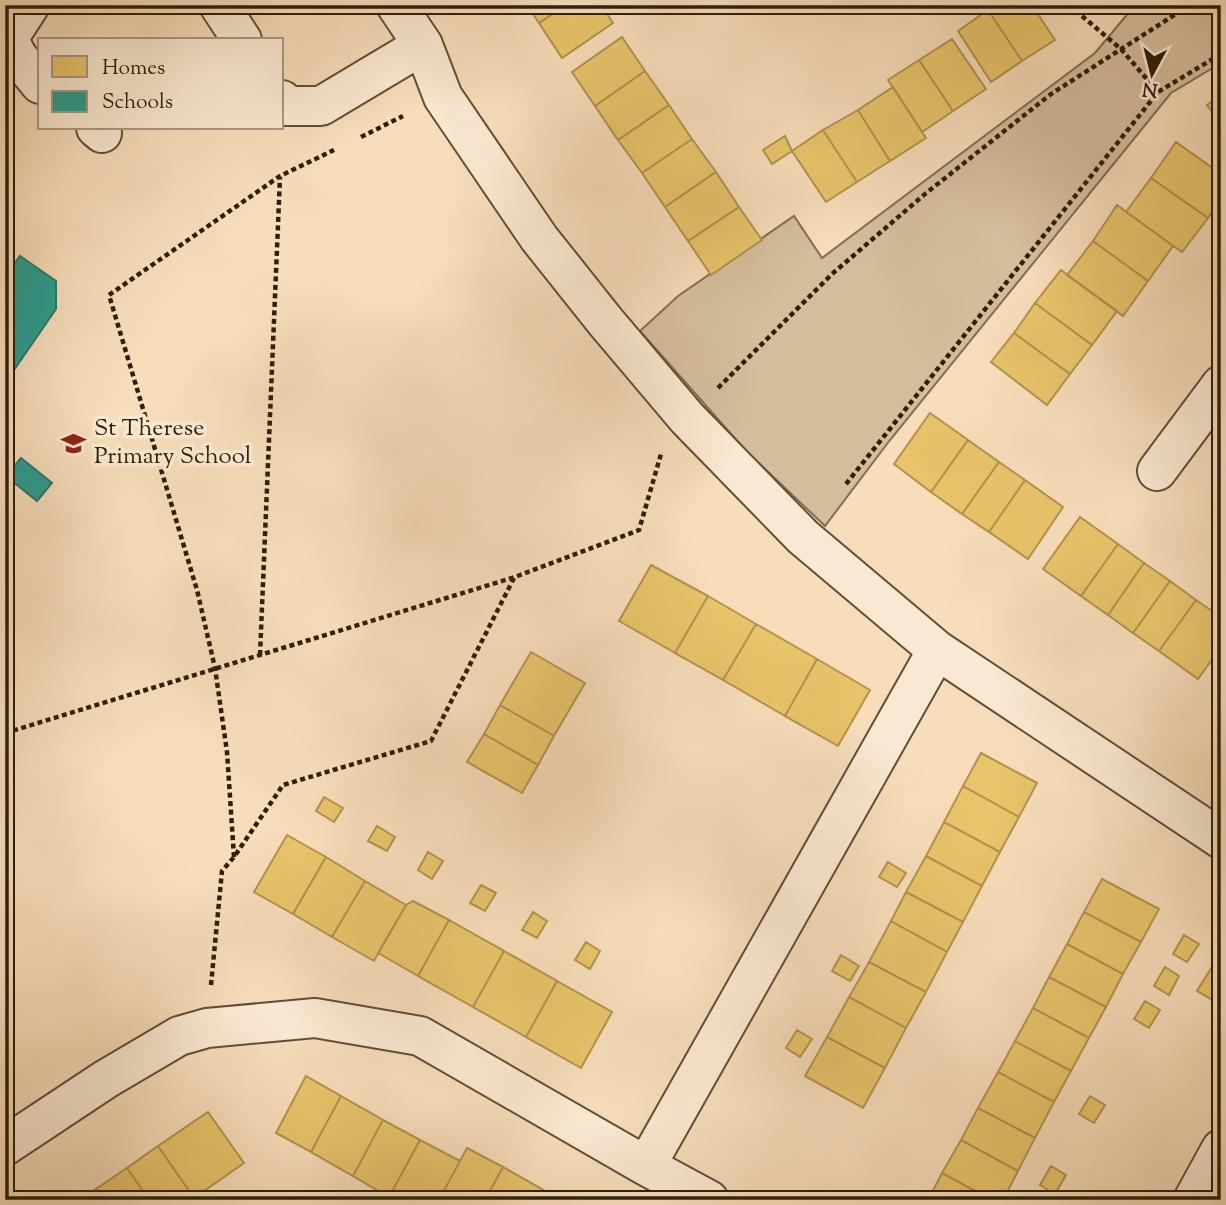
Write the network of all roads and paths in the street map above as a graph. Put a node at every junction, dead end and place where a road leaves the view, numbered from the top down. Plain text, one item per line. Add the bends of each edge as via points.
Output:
1 (30, 5) edge
2 (219, 5) edge
3 (396, 5) edge
4 (1069, 5) edge
5 (1190, 5) edge
6 (242, 38) edge
7 (6, 40) edge
8 (423, 45) junction
9 (1121, 49) junction
10 (1221, 54) edge
11 (38, 82) edge
12 (1158, 92) junction
13 (443, 97) junction
14 (284, 103) edge
15 (355, 140) dead end
16 (343, 146) dead end
17 (280, 176) junction
18 (1221, 386) edge
19 (687, 418) junction
20 (1157, 471) dead end
21 (845, 484) dead end
22 (514, 577) junction
23 (937, 650) junction
24 (260, 655) junction
25 (215, 668) junction
26 (5, 733) edge
27 (1221, 839) edge
28 (234, 857) junction
29 (207, 1028) junction
30 (5, 1146) edge
31 (1221, 1149) edge
32 (646, 1166) junction
33 (709, 1200) edge
34 (1193, 1200) edge

1 - 7 street
2 - 6 street
3 - 8 street
4 - 9 path
5 - 9 path
7 - 11 street
8 - 13 street
8 - 14 street via 321,106
9 - 12 path
9 - 19 path via 1051,94 925,194 832,275
10 - 12 path
12 - 21 path
13 - 15 path
13 - 19 street via 538,239
16 - 17 path
17 - 24 path
17 - 25 path via 109,295 197,590
18 - 20 street
19 - 22 path via 664,442 639,530
19 - 23 street via 803,537
22 - 24 path
22 - 28 path via 431,741 283,785
23 - 27 street
23 - 32 street
24 - 25 path
25 - 26 path
25 - 28 path via 227,752
28 - 29 path via 222,871
29 - 30 street via 179,1036
29 - 32 street via 315,1018 420,1036
31 - 34 street
32 - 33 street

